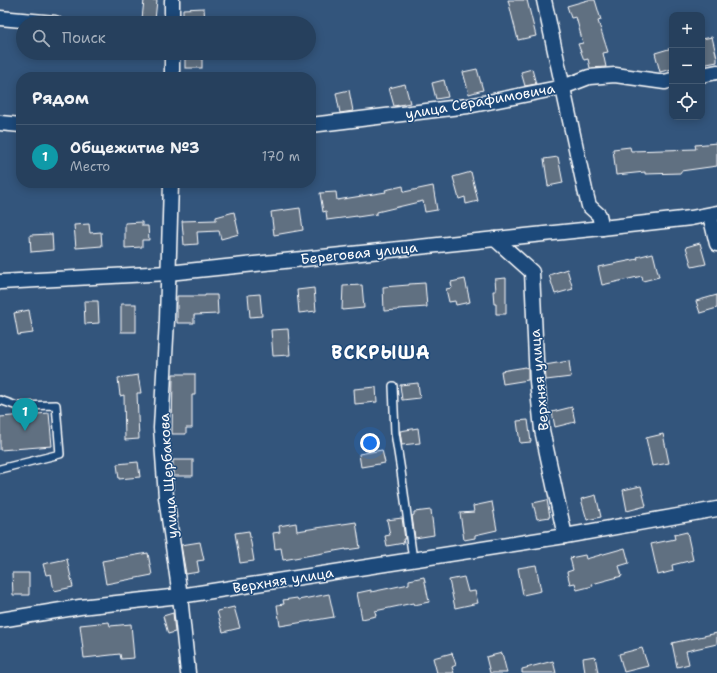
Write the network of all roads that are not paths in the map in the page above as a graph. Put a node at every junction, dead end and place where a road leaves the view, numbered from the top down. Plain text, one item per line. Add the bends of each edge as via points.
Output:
1 (172, 0) edge
2 (544, 0) edge
3 (172, 16) edge
4 (0, 18) edge
5 (16, 19) edge
6 (172, 60) edge
7 (172, 72) edge
8 (717, 72) edge
9 (705, 74) edge
10 (669, 81) edge
11 (563, 87) junction
12 (0, 123) edge
13 (16, 125) edge
14 (316, 125) edge
15 (171, 188) edge
16 (713, 214) edge
17 (602, 228) junction
18 (495, 239) junction
19 (717, 244) edge
20 (168, 273) junction
21 (0, 282) edge
22 (393, 386) dead end
23 (0, 400) edge
24 (0, 469) edge
25 (717, 509) edge
26 (565, 536) junction
27 (413, 560) junction
28 (180, 596) junction
29 (0, 620) edge
30 (188, 673) edge

1 - 3 street
2 - 11 street
4 - 5 street
6 - 7 street
8 - 9 street
10 - 11 street, улица Серафимовича via 615,75 589,77
11 - 14 street, улица Серафимовича via 468,106
11 - 17 street via 589,206 599,215
12 - 13 street
15 - 20 street, улица Щербакова
16 - 17 street, Береговая улица
16 - 19 street
17 - 18 street, Береговая улица
18 - 20 street, Береговая улица
18 - 26 street, Верхняя улица via 532,272 542,430
20 - 21 street, Береговая улица
20 - 28 street, улица Щербакова via 161,428 166,497
22 - 27 lane via 395,433
23 - 24 lane via 17,406 56,405 60,454
25 - 26 street, Верхняя улица
26 - 27 street, Верхняя улица
27 - 28 street, Верхняя улица
28 - 29 street, Верхняя улица via 80,607
28 - 30 street, улица Щербакова

